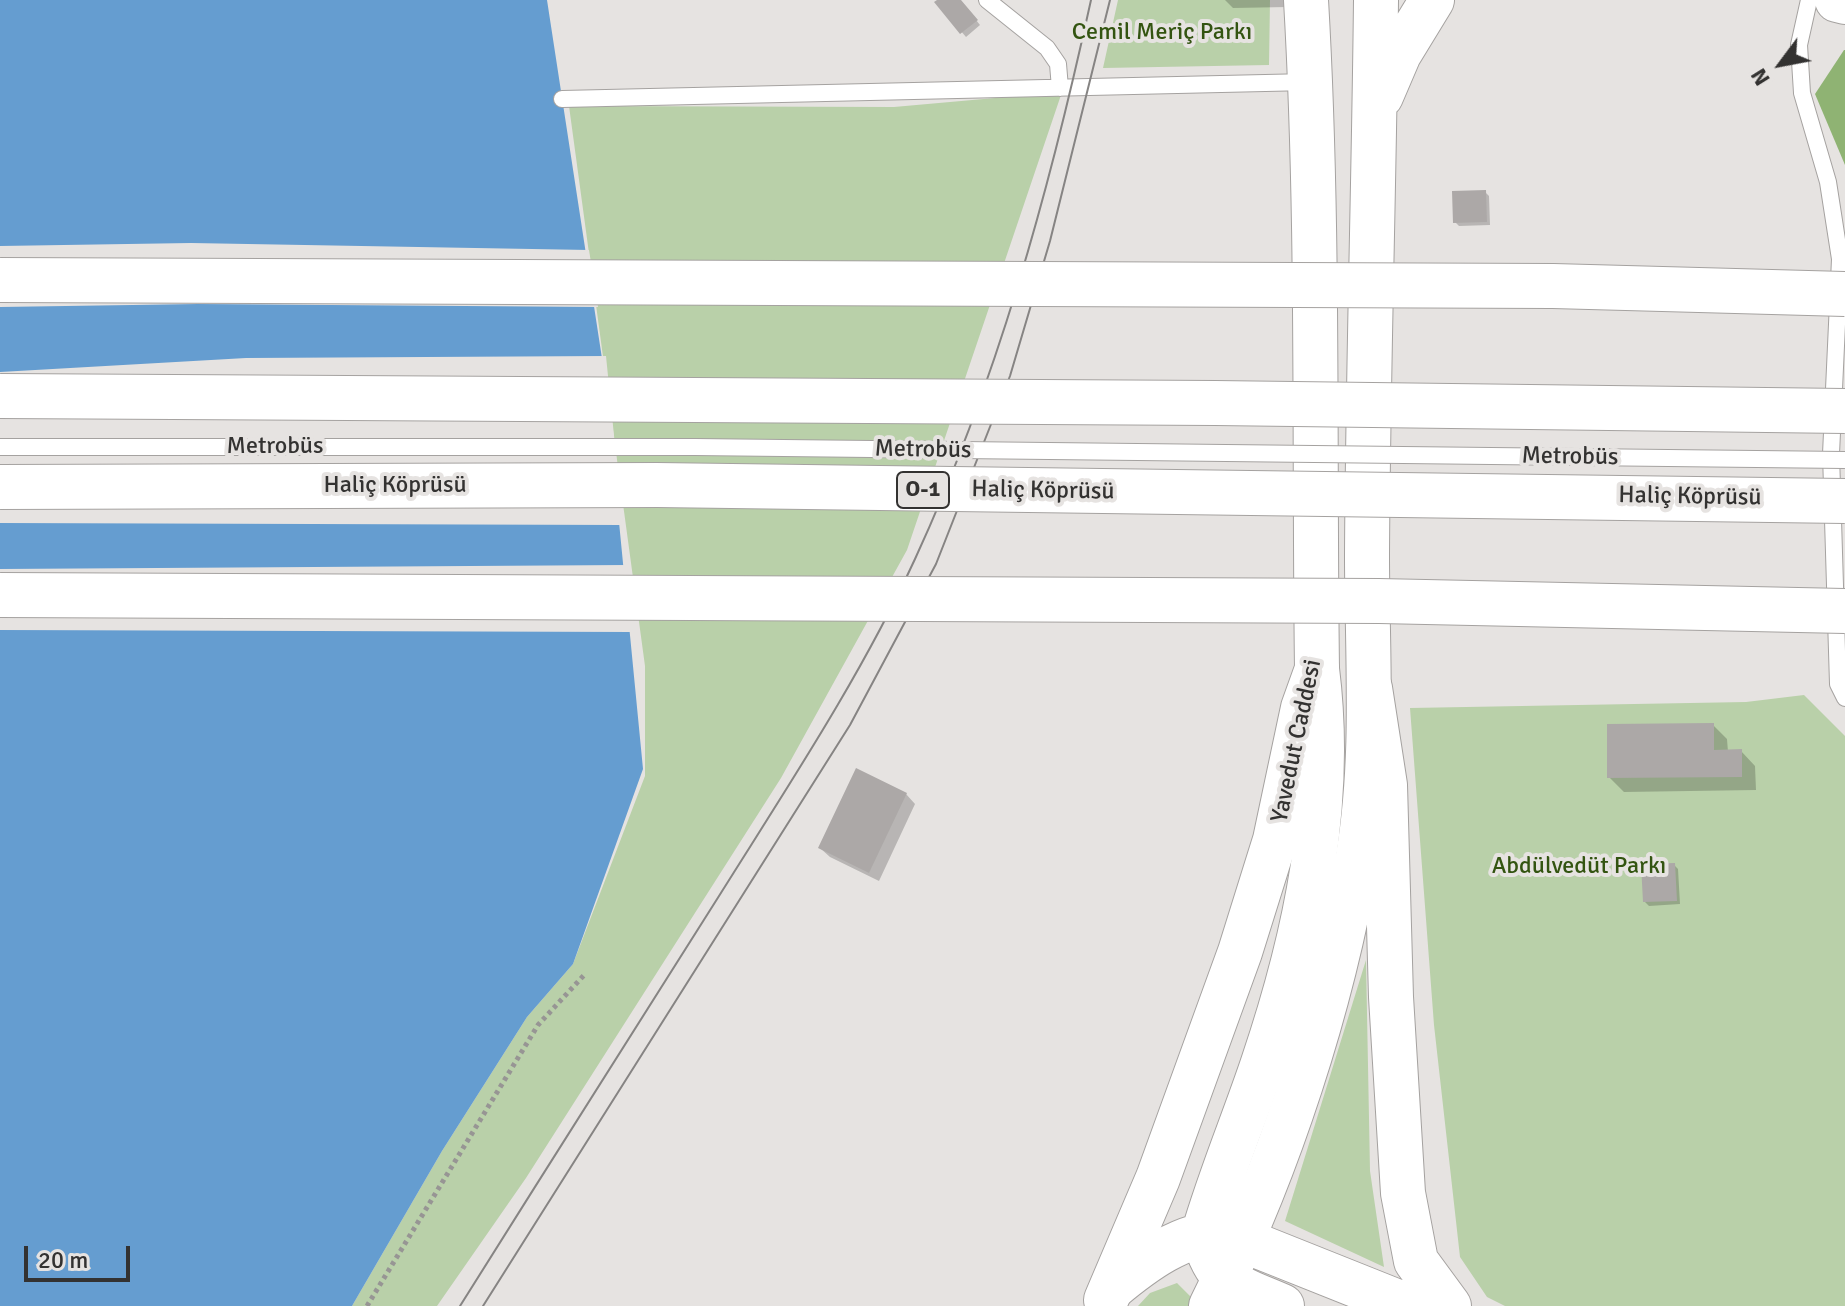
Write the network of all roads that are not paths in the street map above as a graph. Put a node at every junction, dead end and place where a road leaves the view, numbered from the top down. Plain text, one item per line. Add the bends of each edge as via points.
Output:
1 (987, 0) edge
2 (1306, 0) edge
3 (1376, 0) edge
4 (1432, 0) edge
5 (1809, 0) edge
6 (1837, 0) edge
7 (1845, 2) edge
8 (1311, 82) junction
9 (1060, 88) junction
10 (562, 99) dead end
11 (1372, 125) junction
12 (0, 280) edge
13 (1845, 294) edge
14 (0, 396) edge
15 (1845, 411) edge
16 (0, 447) edge
17 (1845, 460) edge
18 (0, 487) edge
19 (1845, 501) edge
20 (0, 595) edge
21 (1845, 611) edge
22 (1317, 669) junction
23 (1370, 688) junction
24 (1845, 698) edge
25 (1222, 1236) junction
26 (1218, 1293) edge
27 (1107, 1297) edge
28 (1282, 1306) edge
29 (1408, 1306) edge
30 (1449, 1306) edge

1 - 9 lane via 1047,48 1058,64
2 - 8 main road, Yavedut Caddesi
3 - 11 main road
4 - 11 main road via 1399,54
5 - 24 lane via 1799,45 1802,93 1828,182 1840,259 1831,454 1838,684
6 - 7 main road
8 - 9 lane
8 - 22 main road, Yavedut Caddesi
9 - 10 lane
11 - 23 main road
12 - 13 main road, bridge via 1553,286
14 - 15 main road, bridge
16 - 17 lane, Metrobüs, bridge via 695,447
18 - 19 main road, Haliç Köprüsü / O-1, bridge via 657,485
20 - 21 main road, bridge via 1364,601
22 - 25 main road via 1324,787 1314,864
22 - 27 main road, Yavedut Caddesi via 1303,708 1275,840 1240,952 1158,1178
23 - 25 main road via 1355,869 1306,1060
23 - 30 main road via 1385,785 1403,1193 1416,1261
25 - 26 main road via 1210,1260
25 - 27 main road via 1163,1252
25 - 29 main road
26 - 28 main road

